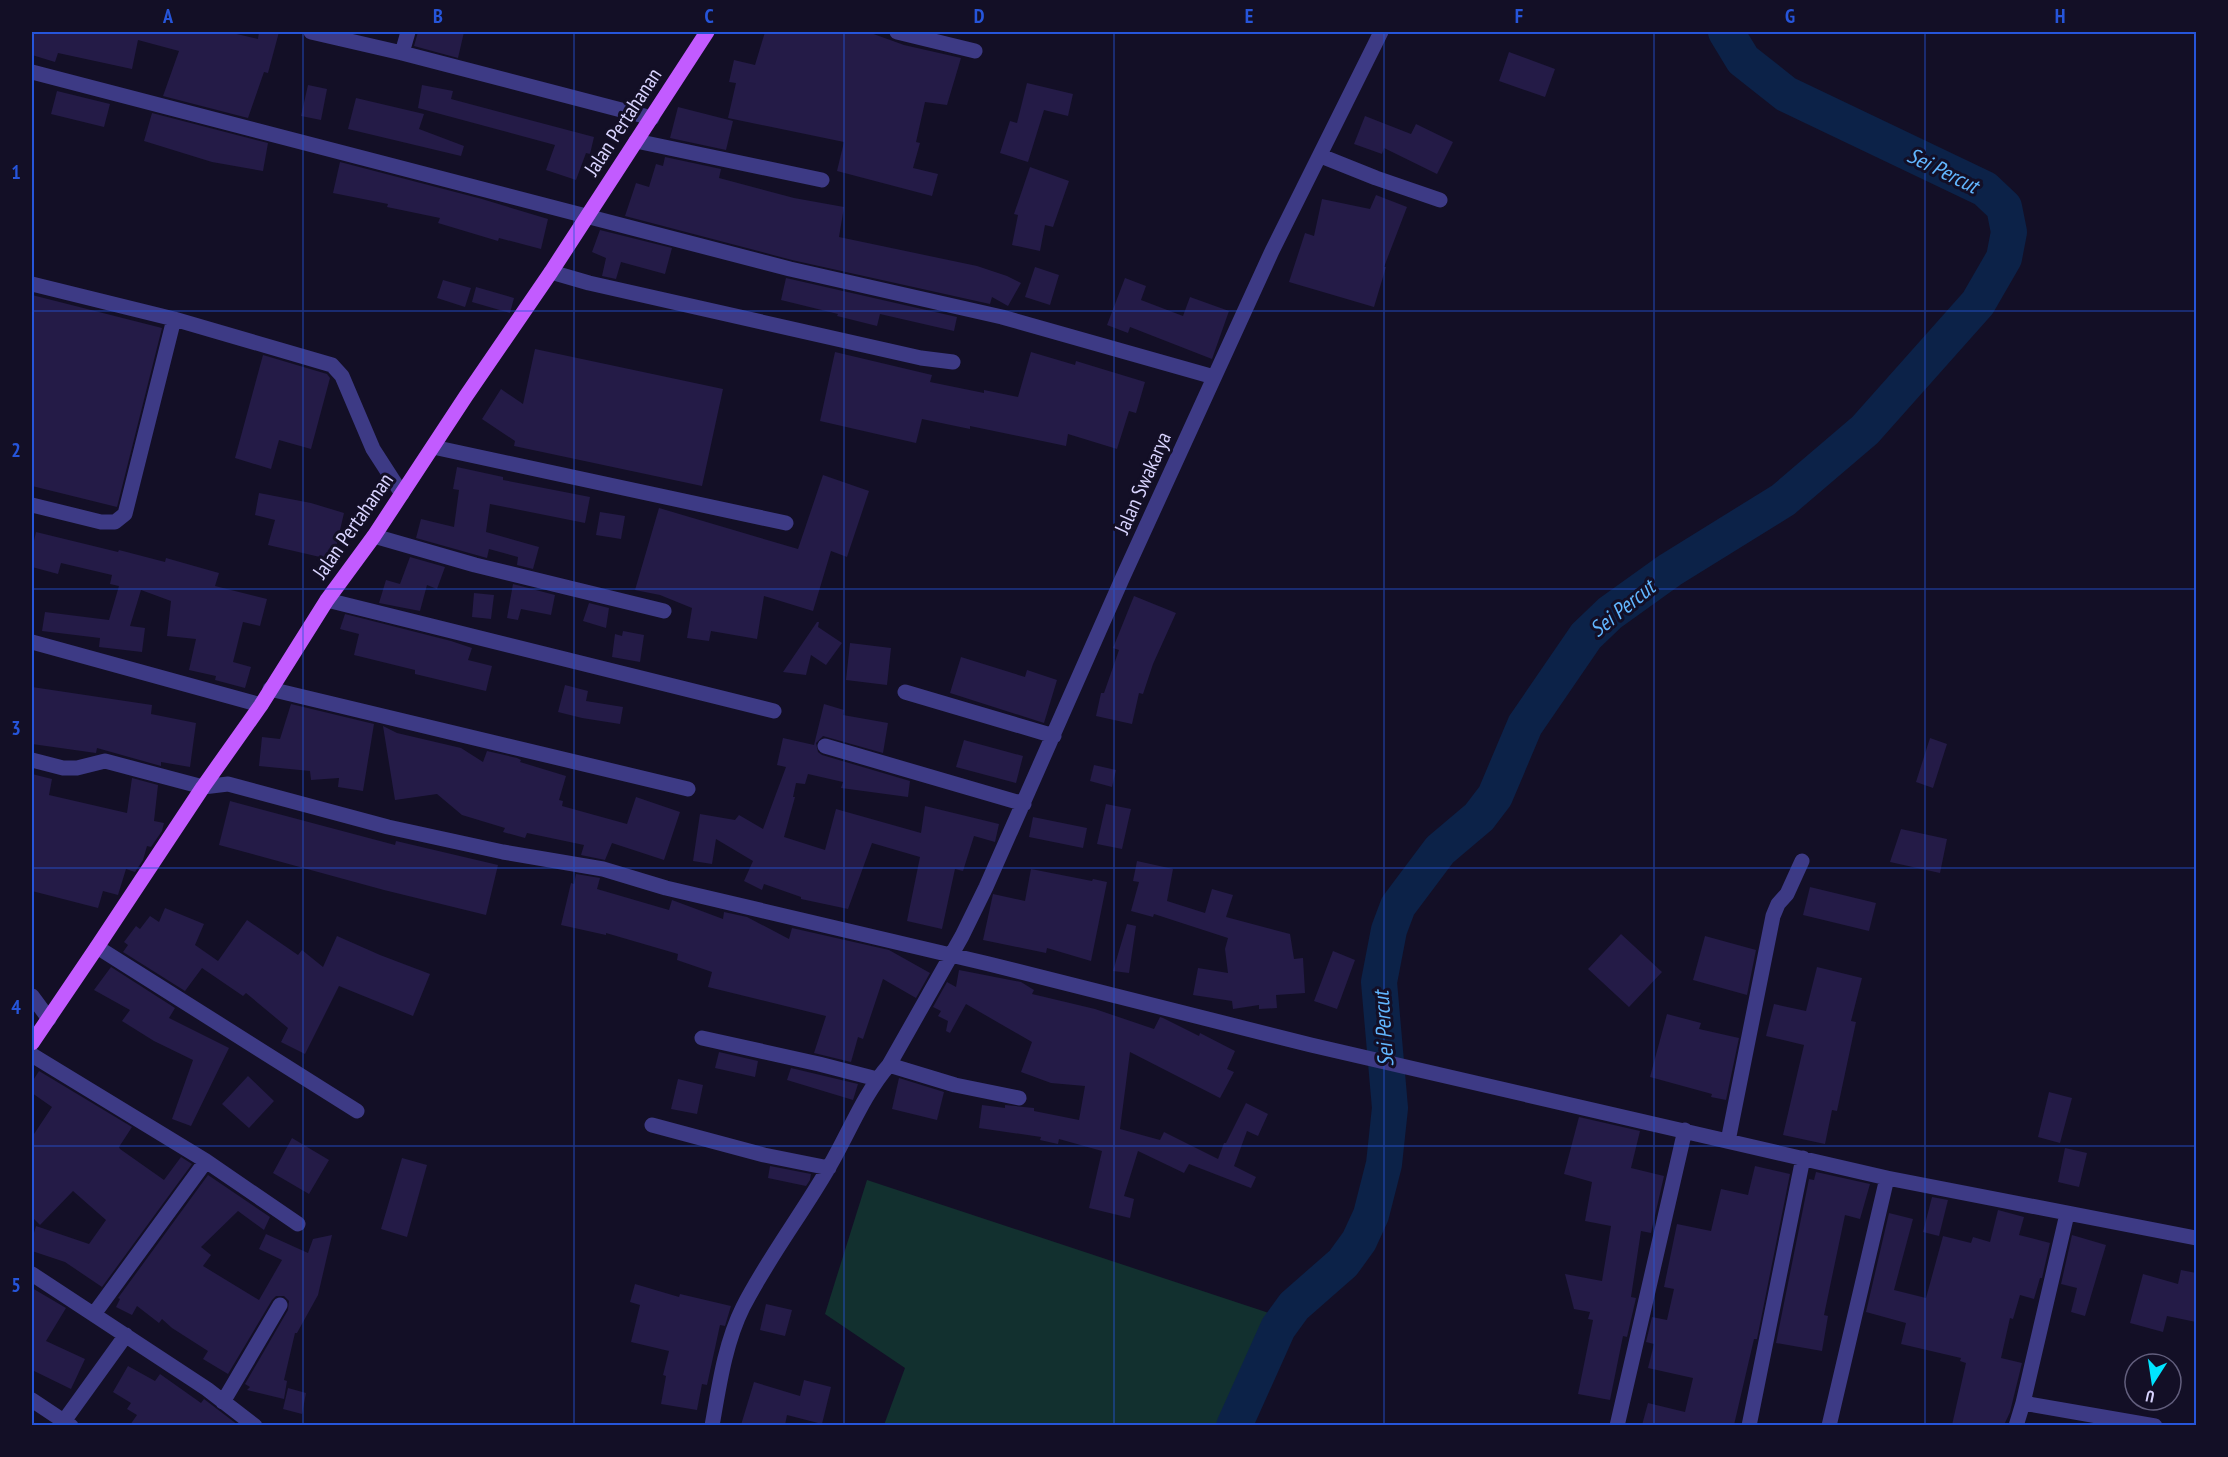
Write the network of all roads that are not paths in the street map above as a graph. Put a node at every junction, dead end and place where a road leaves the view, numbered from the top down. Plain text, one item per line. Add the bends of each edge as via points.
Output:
1 (311, 32) edge
2 (408, 32) edge
3 (707, 32) edge
4 (897, 32) edge
5 (1381, 32) edge
6 (975, 51) dead end
7 (402, 52) junction
8 (32, 72) edge
9 (652, 118) junction
10 (636, 141) junction
11 (1321, 156) junction
12 (822, 180) dead end
13 (1440, 200) dead end
14 (586, 216) junction
15 (551, 272) junction
16 (32, 284) edge
17 (174, 319) junction
18 (953, 362) dead end
19 (1214, 377) junction
20 (433, 447) junction
21 (402, 494) junction
22 (32, 506) edge
23 (786, 523) dead end
24 (374, 536) junction
25 (327, 600) junction
26 (664, 611) dead end
27 (32, 642) edge
28 (270, 689) junction
29 (905, 692) dead end
30 (261, 705) junction
31 (774, 711) dead end
32 (1054, 736) junction
33 (825, 746) dead end
34 (32, 760) edge
35 (203, 787) junction
36 (688, 789) dead end
37 (1024, 804) junction
38 (1802, 861) dead end
39 (97, 947) junction
40 (951, 956) junction
41 (32, 996) edge
42 (49, 1019) junction
43 (702, 1038) dead end
44 (32, 1043) edge
45 (32, 1055) edge
46 (889, 1065) junction
47 (877, 1079) junction
48 (1019, 1098) dead end
49 (357, 1111) dead end
50 (652, 1125) dead end
51 (1685, 1130) junction
52 (1728, 1141) junction
53 (1803, 1158) junction
54 (206, 1161) junction
55 (829, 1168) junction
56 (1887, 1178) junction
57 (2067, 1214) junction
58 (297, 1224) dead end
59 (2196, 1238) edge
60 (32, 1274) edge
61 (280, 1305) dead end
62 (94, 1314) junction
63 (126, 1335) junction
64 (32, 1400) edge
65 (223, 1402) junction
66 (2024, 1402) junction
67 (67, 1423) edge
68 (255, 1425) edge
69 (712, 1425) edge
70 (1617, 1425) edge
71 (1749, 1425) edge
72 (1829, 1425) edge
73 (2016, 1425) edge
74 (2155, 1425) edge

1 - 7 street
2 - 7 street
3 - 9 main road, Jalan Pertahanan
4 - 6 street
5 - 11 street, Jalan Swakarya
7 - 9 street
8 - 14 street
9 - 10 main road, Jalan Pertahanan
10 - 12 street
10 - 14 main road, Jalan Pertahanan
11 - 13 street
11 - 19 street, Jalan Swakarya
14 - 15 main road, Jalan Pertahanan
14 - 19 street via 790,269 1002,317
15 - 18 street via 921,358
15 - 20 main road, Jalan Pertahanan
16 - 17 street
17 - 21 street via 332,365 342,376 373,449
17 - 22 street via 125,514 115,522 101,522
19 - 32 street, Jalan Swakarya
20 - 21 main road, Jalan Pertahanan
20 - 23 street
21 - 24 main road, Jalan Pertahanan
24 - 25 main road, Jalan Pertahanan
24 - 26 street
25 - 28 main road, Jalan Pertahanan
25 - 31 street
27 - 30 street
28 - 30 main road, Jalan Pertahanan
28 - 36 street
29 - 32 street
30 - 35 main road, Jalan Pertahanan
32 - 37 street, Jalan Swakarya
33 - 37 street
34 - 35 street via 63,768 105,761
35 - 39 main road, Jalan Pertahanan
35 - 40 street via 228,784 388,827 603,869 666,888
37 - 40 street, Jalan Swakarya
38 - 52 street via 1773,916
39 - 42 main road, Jalan Pertahanan
39 - 49 street
40 - 46 street, Jalan Swakarya
40 - 51 street via 1311,1045
41 - 42 street
42 - 44 main road, Jalan Pertahanan
43 - 47 street
45 - 54 street
46 - 47 street, Jalan Swakarya
46 - 48 street via 955,1085
47 - 55 street, Jalan Swakarya
50 - 55 street
51 - 52 street
51 - 70 street
52 - 53 street
53 - 56 street
53 - 71 street
54 - 58 street
54 - 62 street
55 - 69 street, Jalan Swakarya via 742,1308
56 - 57 street
56 - 72 street
57 - 59 street
57 - 66 street
60 - 62 street
61 - 65 street
62 - 63 street
63 - 65 street
63 - 67 street
64 - 67 street
65 - 68 street
66 - 73 street
66 - 74 street

